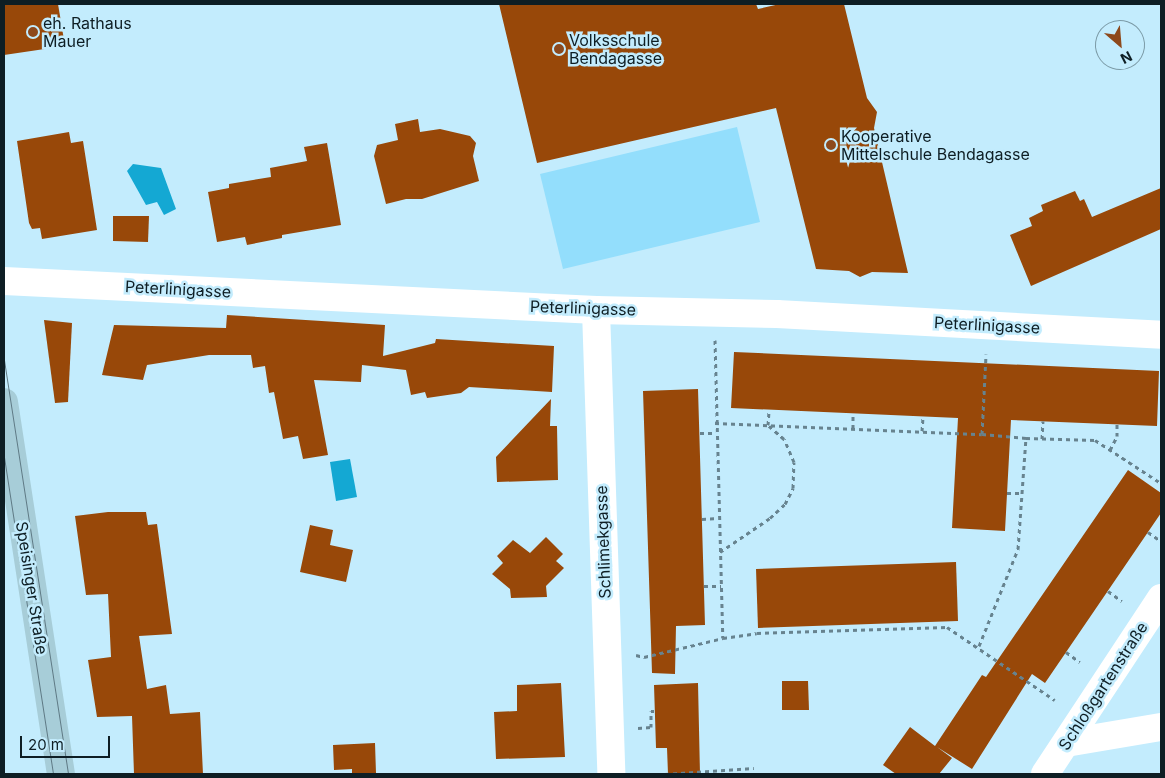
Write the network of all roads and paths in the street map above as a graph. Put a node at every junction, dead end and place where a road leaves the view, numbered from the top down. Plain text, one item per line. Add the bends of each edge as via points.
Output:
1 (4, 281) edge
2 (596, 310) junction
3 (715, 312) junction
4 (1161, 335) edge
5 (986, 346) dead end
6 (4, 402) edge
7 (769, 410) dead end
8 (853, 414) dead end
9 (923, 417) dead end
10 (1043, 421) dead end
11 (715, 423) junction
12 (1117, 424) dead end
13 (768, 425) junction
14 (852, 428) junction
15 (922, 431) junction
16 (700, 433) dead end
17 (715, 433) junction
18 (982, 434) junction
19 (1026, 438) junction
20 (1042, 439) junction
21 (1110, 450) junction
22 (1161, 483) edge
23 (1006, 493) dead end
24 (1022, 493) junction
25 (718, 518) junction
26 (702, 519) dead end
27 (1148, 532) dead end
28 (1161, 541) edge
29 (720, 552) junction
30 (704, 586) dead end
31 (720, 586) junction
32 (1108, 591) dead end
33 (1161, 598) edge
34 (1122, 601) dead end
35 (934, 622) dead end
36 (788, 627) dead end
37 (935, 627) junction
38 (788, 632) junction
39 (723, 638) junction
40 (979, 646) junction
41 (1066, 652) dead end
42 (634, 653) dead end
43 (1080, 662) dead end
44 (1055, 700) dead end
45 (654, 711) dead end
46 (1161, 727) edge
47 (640, 728) dead end
48 (1066, 743) junction
49 (754, 768) dead end
50 (61, 774) edge
51 (611, 774) edge
52 (665, 774) edge
53 (1045, 774) edge

1 - 2 street, Peterlinigasse
2 - 3 street, Peterlinigasse
2 - 51 street, Schlimekgasse
3 - 4 street, Peterlinigasse
3 - 11 path
5 - 18 path
6 - 50 main road, Speisinger Straße
7 - 13 path
8 - 14 path
9 - 15 path
10 - 20 path
11 - 13 path
11 - 17 path
12 - 21 path via 1117,436
13 - 14 path
13 - 29 path via 790,450 794,462 793,488 785,504 770,518
14 - 15 path
15 - 18 path
16 - 17 path
17 - 25 path
18 - 19 path
19 - 20 path
19 - 24 path
20 - 21 path via 1095,440
21 - 22 path
23 - 24 path
24 - 40 path via 1018,549
25 - 26 path
25 - 29 path
27 - 28 path
29 - 31 path
30 - 31 path
31 - 39 path
32 - 34 path
33 - 48 street, Schloßgartenstraße
35 - 37 path
36 - 38 path
37 - 38 path
37 - 40 path via 947,627
38 - 39 path
39 - 42 path via 644,657
40 - 44 path
41 - 43 path
45 - 47 path via 651,711 651,727
46 - 48 street
48 - 53 street, Schloßgartenstraße
49 - 52 path

